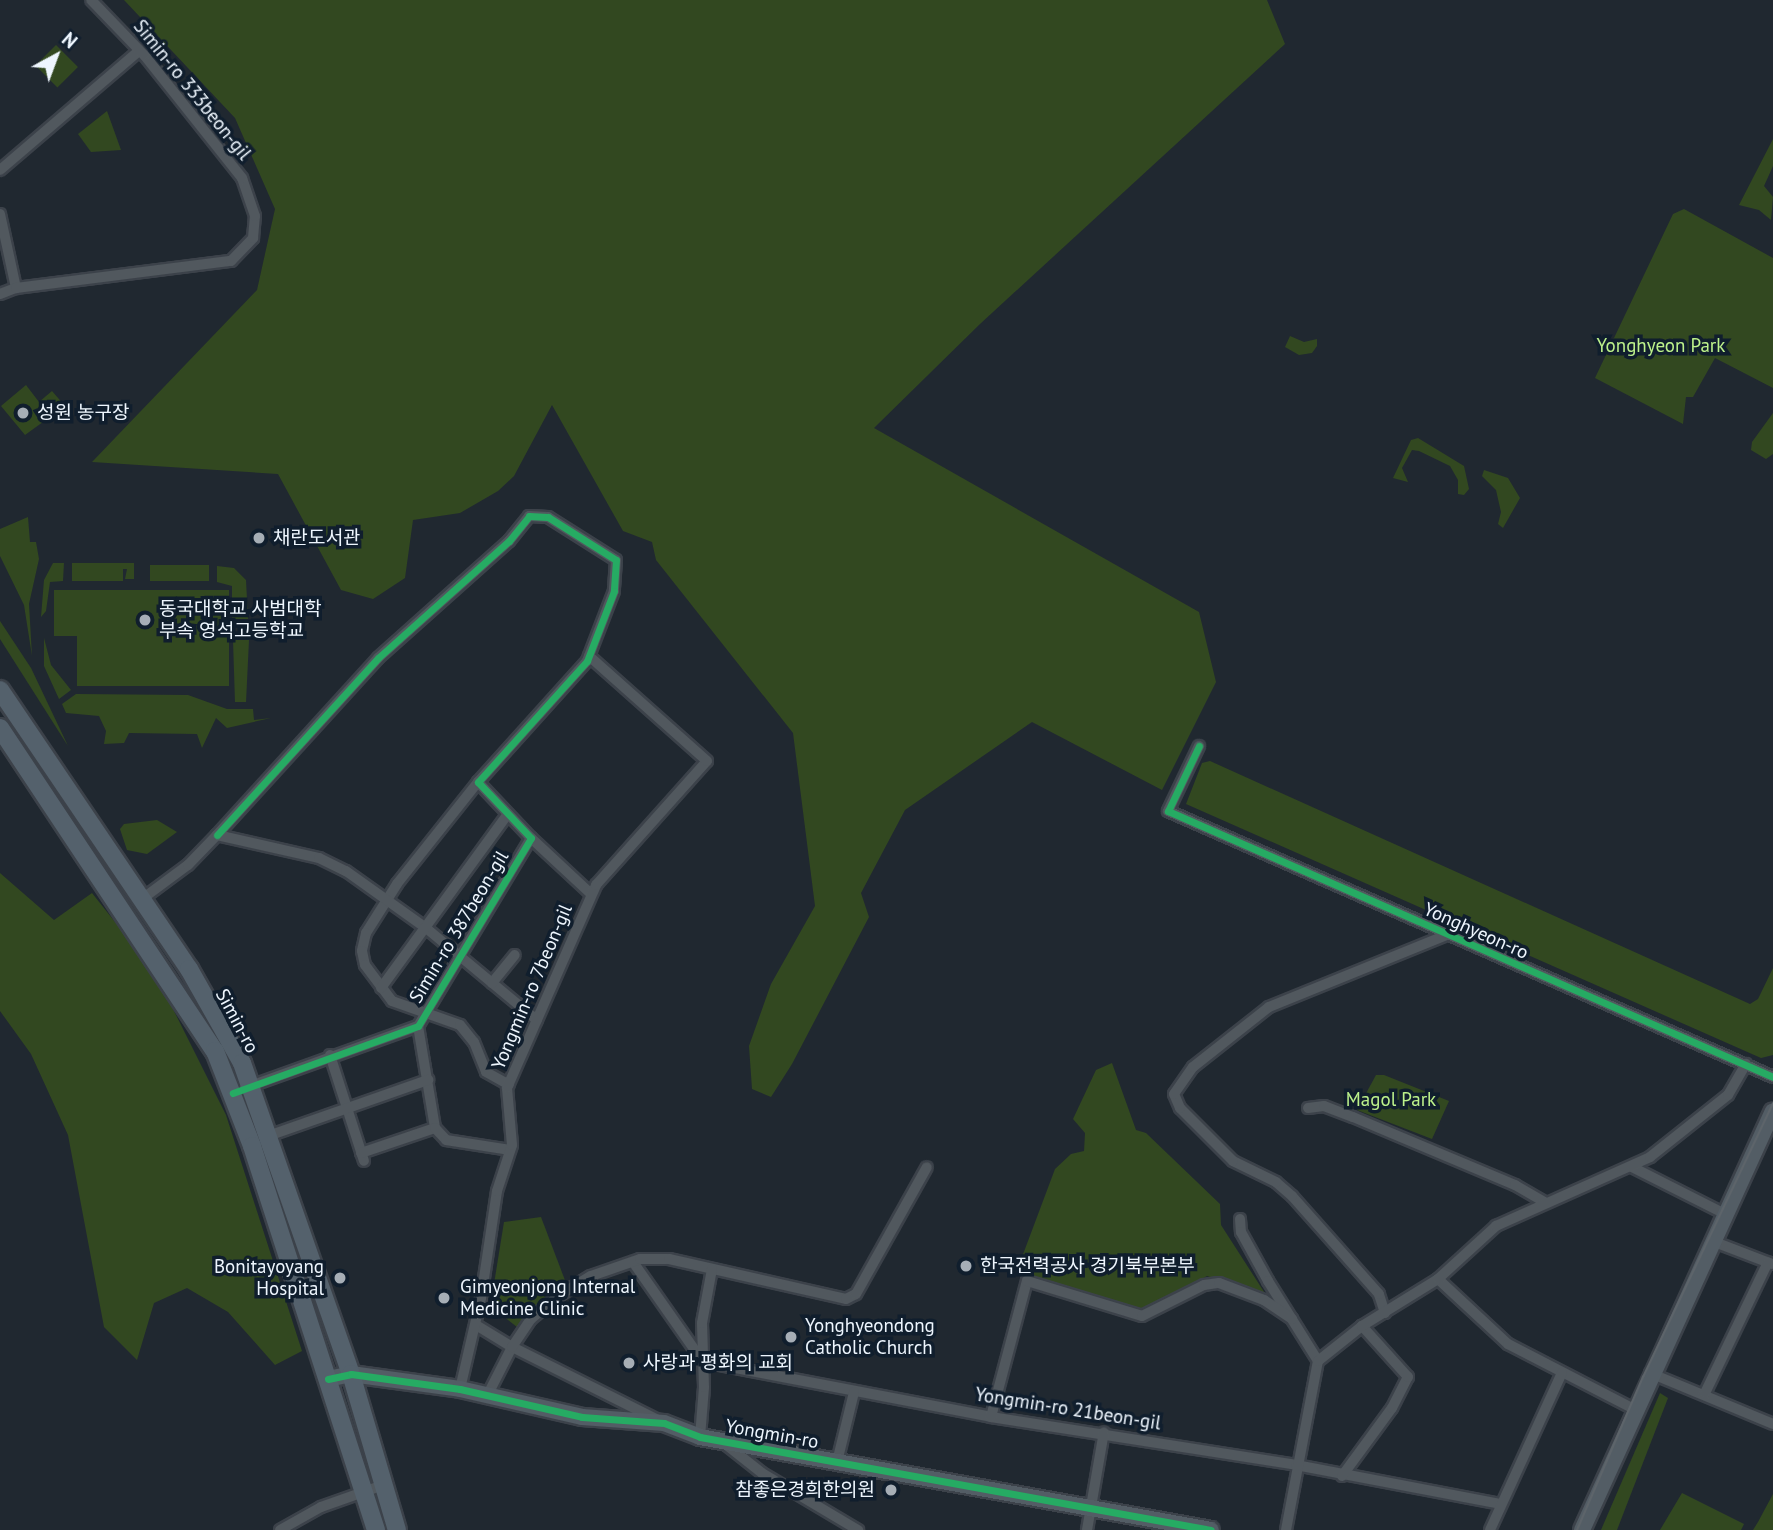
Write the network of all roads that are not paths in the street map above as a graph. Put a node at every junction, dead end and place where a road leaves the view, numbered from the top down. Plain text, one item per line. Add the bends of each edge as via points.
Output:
1 (91, 0) edge
2 (139, 51) junction
3 (0, 170) edge
4 (0, 214) edge
5 (16, 288) junction
6 (0, 294) edge
7 (589, 656) junction
8 (0, 690) edge
9 (0, 728) edge
10 (1199, 746) dead end
11 (478, 782) junction
12 (508, 814) junction
13 (217, 835) junction
14 (531, 838) junction
15 (591, 894) junction
16 (142, 899) junction
17 (387, 900) junction
18 (426, 928) junction
19 (1446, 936) junction
20 (461, 956) junction
21 (515, 956) dead end
22 (492, 983) junction
23 (381, 988) junction
24 (426, 1012) junction
25 (537, 1020) junction
26 (418, 1026) junction
27 (330, 1055) junction
28 (1746, 1064) junction
29 (1773, 1077) edge
30 (428, 1080) junction
31 (251, 1085) junction
32 (509, 1085) junction
33 (233, 1093) junction
34 (1308, 1108) dead end
35 (347, 1109) junction
36 (1773, 1111) edge
37 (435, 1128) junction
38 (268, 1136) junction
39 (510, 1150) junction
40 (927, 1167) dead end
41 (1632, 1167) junction
42 (1545, 1202) junction
43 (1725, 1214) junction
44 (1240, 1219) dead end
45 (1712, 1241) junction
46 (633, 1262) junction
47 (1770, 1263) edge
48 (712, 1269) junction
49 (1438, 1279) junction
50 (1385, 1313) junction
51 (1292, 1319) junction
52 (475, 1325) junction
53 (1362, 1326) junction
54 (512, 1347) junction
55 (1318, 1361) junction
56 (704, 1362) junction
57 (1562, 1373) junction
58 (1650, 1373) junction
59 (351, 1374) junction
60 (328, 1379) junction
61 (460, 1390) junction
62 (854, 1392) junction
63 (1705, 1393) junction
64 (487, 1396) junction
65 (1634, 1409) junction
66 (991, 1417) junction
67 (664, 1423) junction
68 (1773, 1424) edge
69 (1104, 1432) junction
70 (700, 1437) junction
71 (722, 1441) junction
72 (837, 1462) junction
73 (1296, 1465) junction
74 (1342, 1476) junction
75 (386, 1484) junction
76 (366, 1491) junction
77 (1501, 1504) junction
78 (1089, 1507) junction
79 (280, 1530) edge
80 (376, 1530) edge
81 (397, 1530) edge
82 (859, 1530) edge
83 (1087, 1530) edge
84 (1211, 1530) edge
85 (1286, 1530) edge
86 (1490, 1530) edge
87 (1582, 1530) edge

1 - 2 street, Simin-ro 333beon-gil
2 - 3 street
2 - 5 street, Simin-ro 333beon-gil via 242,178 255,216 253,237 231,261
4 - 5 street
5 - 6 street, Simin-ro 333beon-gil
7 - 11 street
7 - 13 street via 602,632 614,591 616,560 548,517 529,516 483,565 377,658
7 - 15 street, Yongmin-ro 7beon-gil via 707,761
8 - 16 main road, Simin-ro
9 - 33 main road, Simin-ro via 202,1026
10 - 19 street, Yonghyeon-ro via 1168,811
11 - 12 street, Simin-ro 387beon-gil
11 - 17 street via 448,814
12 - 14 street, Simin-ro 387beon-gil
12 - 18 street
13 - 16 street via 188,865
13 - 17 street via 319,858
14 - 15 street
14 - 20 street, Simin-ro 387beon-gil
15 - 25 street, Yongmin-ro 7beon-gil
16 - 31 main road, Simin-ro via 208,999
17 - 18 street
17 - 23 street via 366,933 362,951
18 - 20 street
18 - 23 street
19 - 28 street, Yonghyeon-ro
19 - 50 street via 1269,1007 1193,1067 1174,1094 1180,1108 1233,1161 1276,1182 1292,1196 1379,1294
20 - 22 street
20 - 24 street, Simin-ro 387beon-gil
21 - 22 street
22 - 25 street
23 - 24 street via 402,1007
24 - 26 street, Simin-ro 387beon-gil
24 - 32 street via 460,1025 474,1042 485,1072
25 - 32 street, Yongmin-ro 7beon-gil
26 - 27 street, Simin-ro 387beon-gil
26 - 30 street
27 - 31 street, Simin-ro 387beon-gil
27 - 35 street
28 - 29 street, Yonghyeon-ro
28 - 41 street via 1728,1095
30 - 35 street
30 - 37 street
31 - 33 street, Simin-ro 387beon-gil
31 - 38 main road, Simin-ro
32 - 39 street, Yongmin-ro 7beon-gil
33 - 60 main road, Simin-ro
34 - 42 street via 1324,1106 1353,1117
35 - 37 street via 363,1157
35 - 38 street
36 - 43 street
37 - 39 street via 446,1140
38 - 59 main road, Simin-ro
39 - 52 street, Yongmin-ro 7beon-gil via 493,1212
40 - 48 street via 856,1294 846,1299
41 - 42 street
41 - 43 street
42 - 49 street via 1496,1226
43 - 45 street
44 - 51 street via 1241,1232
45 - 47 street
45 - 58 street
46 - 48 street via 669,1259
46 - 54 street via 591,1276 560,1295 531,1319
46 - 56 street
47 - 63 street
48 - 56 street via 702,1323
49 - 50 street
49 - 57 street via 1486,1328
50 - 53 street
51 - 55 street
51 - 66 street via 1264,1300 1219,1283 1204,1285 1142,1316 1027,1281
52 - 54 street
52 - 61 street, Yongmin-ro 7beon-gil
53 - 55 street
53 - 74 street via 1408,1377 1392,1408
54 - 64 street
54 - 67 street
55 - 73 street
56 - 62 street, Yongmin-ro 21beon-gil
56 - 70 street
57 - 65 street
57 - 77 street
58 - 63 street
58 - 65 street
59 - 60 street, Yongmin-ro
59 - 61 street, Yongmin-ro
59 - 75 main road, Simin-ro
60 - 76 main road, Simin-ro
61 - 64 street, Yongmin-ro
62 - 66 street, Yongmin-ro 21beon-gil
62 - 72 street
63 - 68 street
64 - 67 street, Yongmin-ro via 582,1416
65 - 87 street
66 - 69 street, Yongmin-ro 21beon-gil
67 - 70 street, Yongmin-ro
69 - 73 street, Yongmin-ro 21beon-gil
69 - 78 street
70 - 71 street, Yongmin-ro
71 - 72 street, Yongmin-ro
71 - 82 street via 762,1473
72 - 78 street, Yongmin-ro
73 - 74 street, Yongmin-ro 21beon-gil
73 - 85 street
74 - 77 street, Yongmin-ro 21beon-gil
75 - 76 street
75 - 81 main road, Simin-ro
76 - 79 street via 321,1507
76 - 80 main road, Simin-ro
77 - 86 street
78 - 83 street
78 - 84 street, Yongmin-ro

